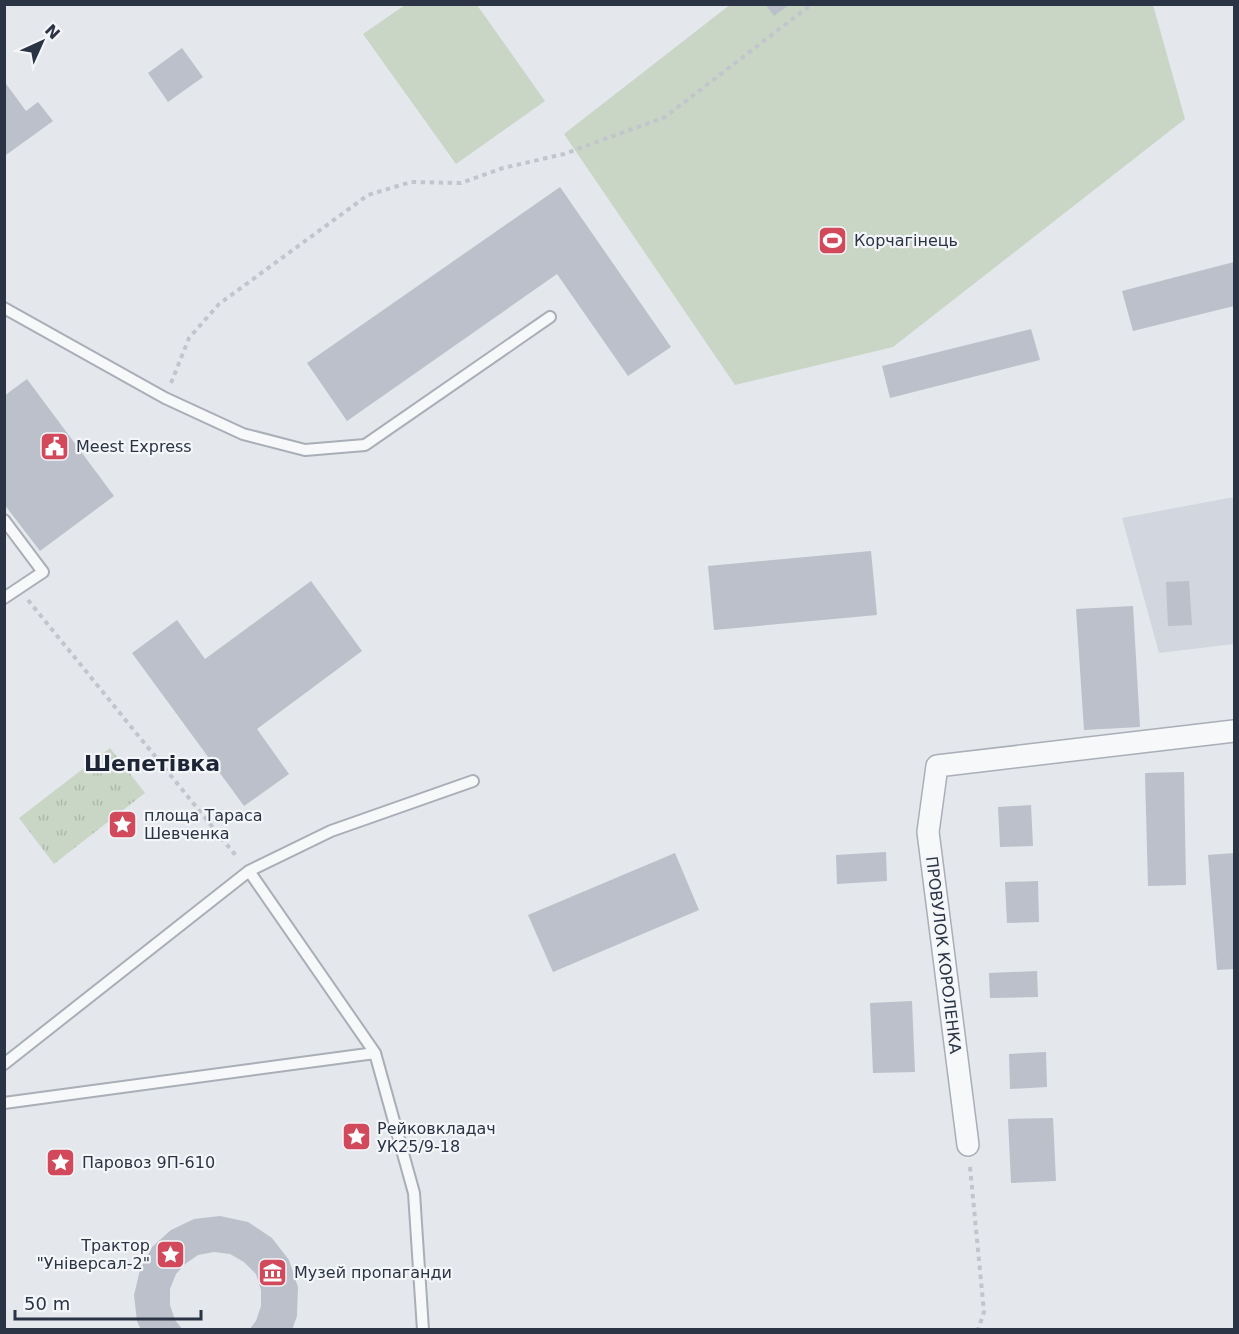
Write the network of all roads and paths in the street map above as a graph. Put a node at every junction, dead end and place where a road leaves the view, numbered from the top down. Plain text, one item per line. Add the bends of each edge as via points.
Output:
1 (812, 4) edge
2 (4, 308) edge
3 (550, 316) dead end
4 (165, 398) junction
5 (4, 520) edge
6 (18, 588) junction
7 (4, 598) edge
8 (1234, 731) edge
9 (474, 781) dead end
10 (249, 871) junction
11 (375, 1053) junction
12 (4, 1064) edge
13 (4, 1103) edge
14 (968, 1145) joint
15 (423, 1329) edge
16 (978, 1329) edge

1 - 4 path via 665,117 564,154 503,168 461,183 411,182 368,195 219,304 189,338
2 - 4 lane
3 - 4 lane via 365,445 305,450 243,434
5 - 6 lane via 43,572
6 - 7 lane
6 - 10 path
8 - 14 street, ПРОВУЛОК КОРОЛЕНКА via 937,766 928,832
9 - 10 lane via 330,831
10 - 11 lane
10 - 12 lane
11 - 13 lane
11 - 15 lane via 414,1193
14 - 16 path via 984,1312

